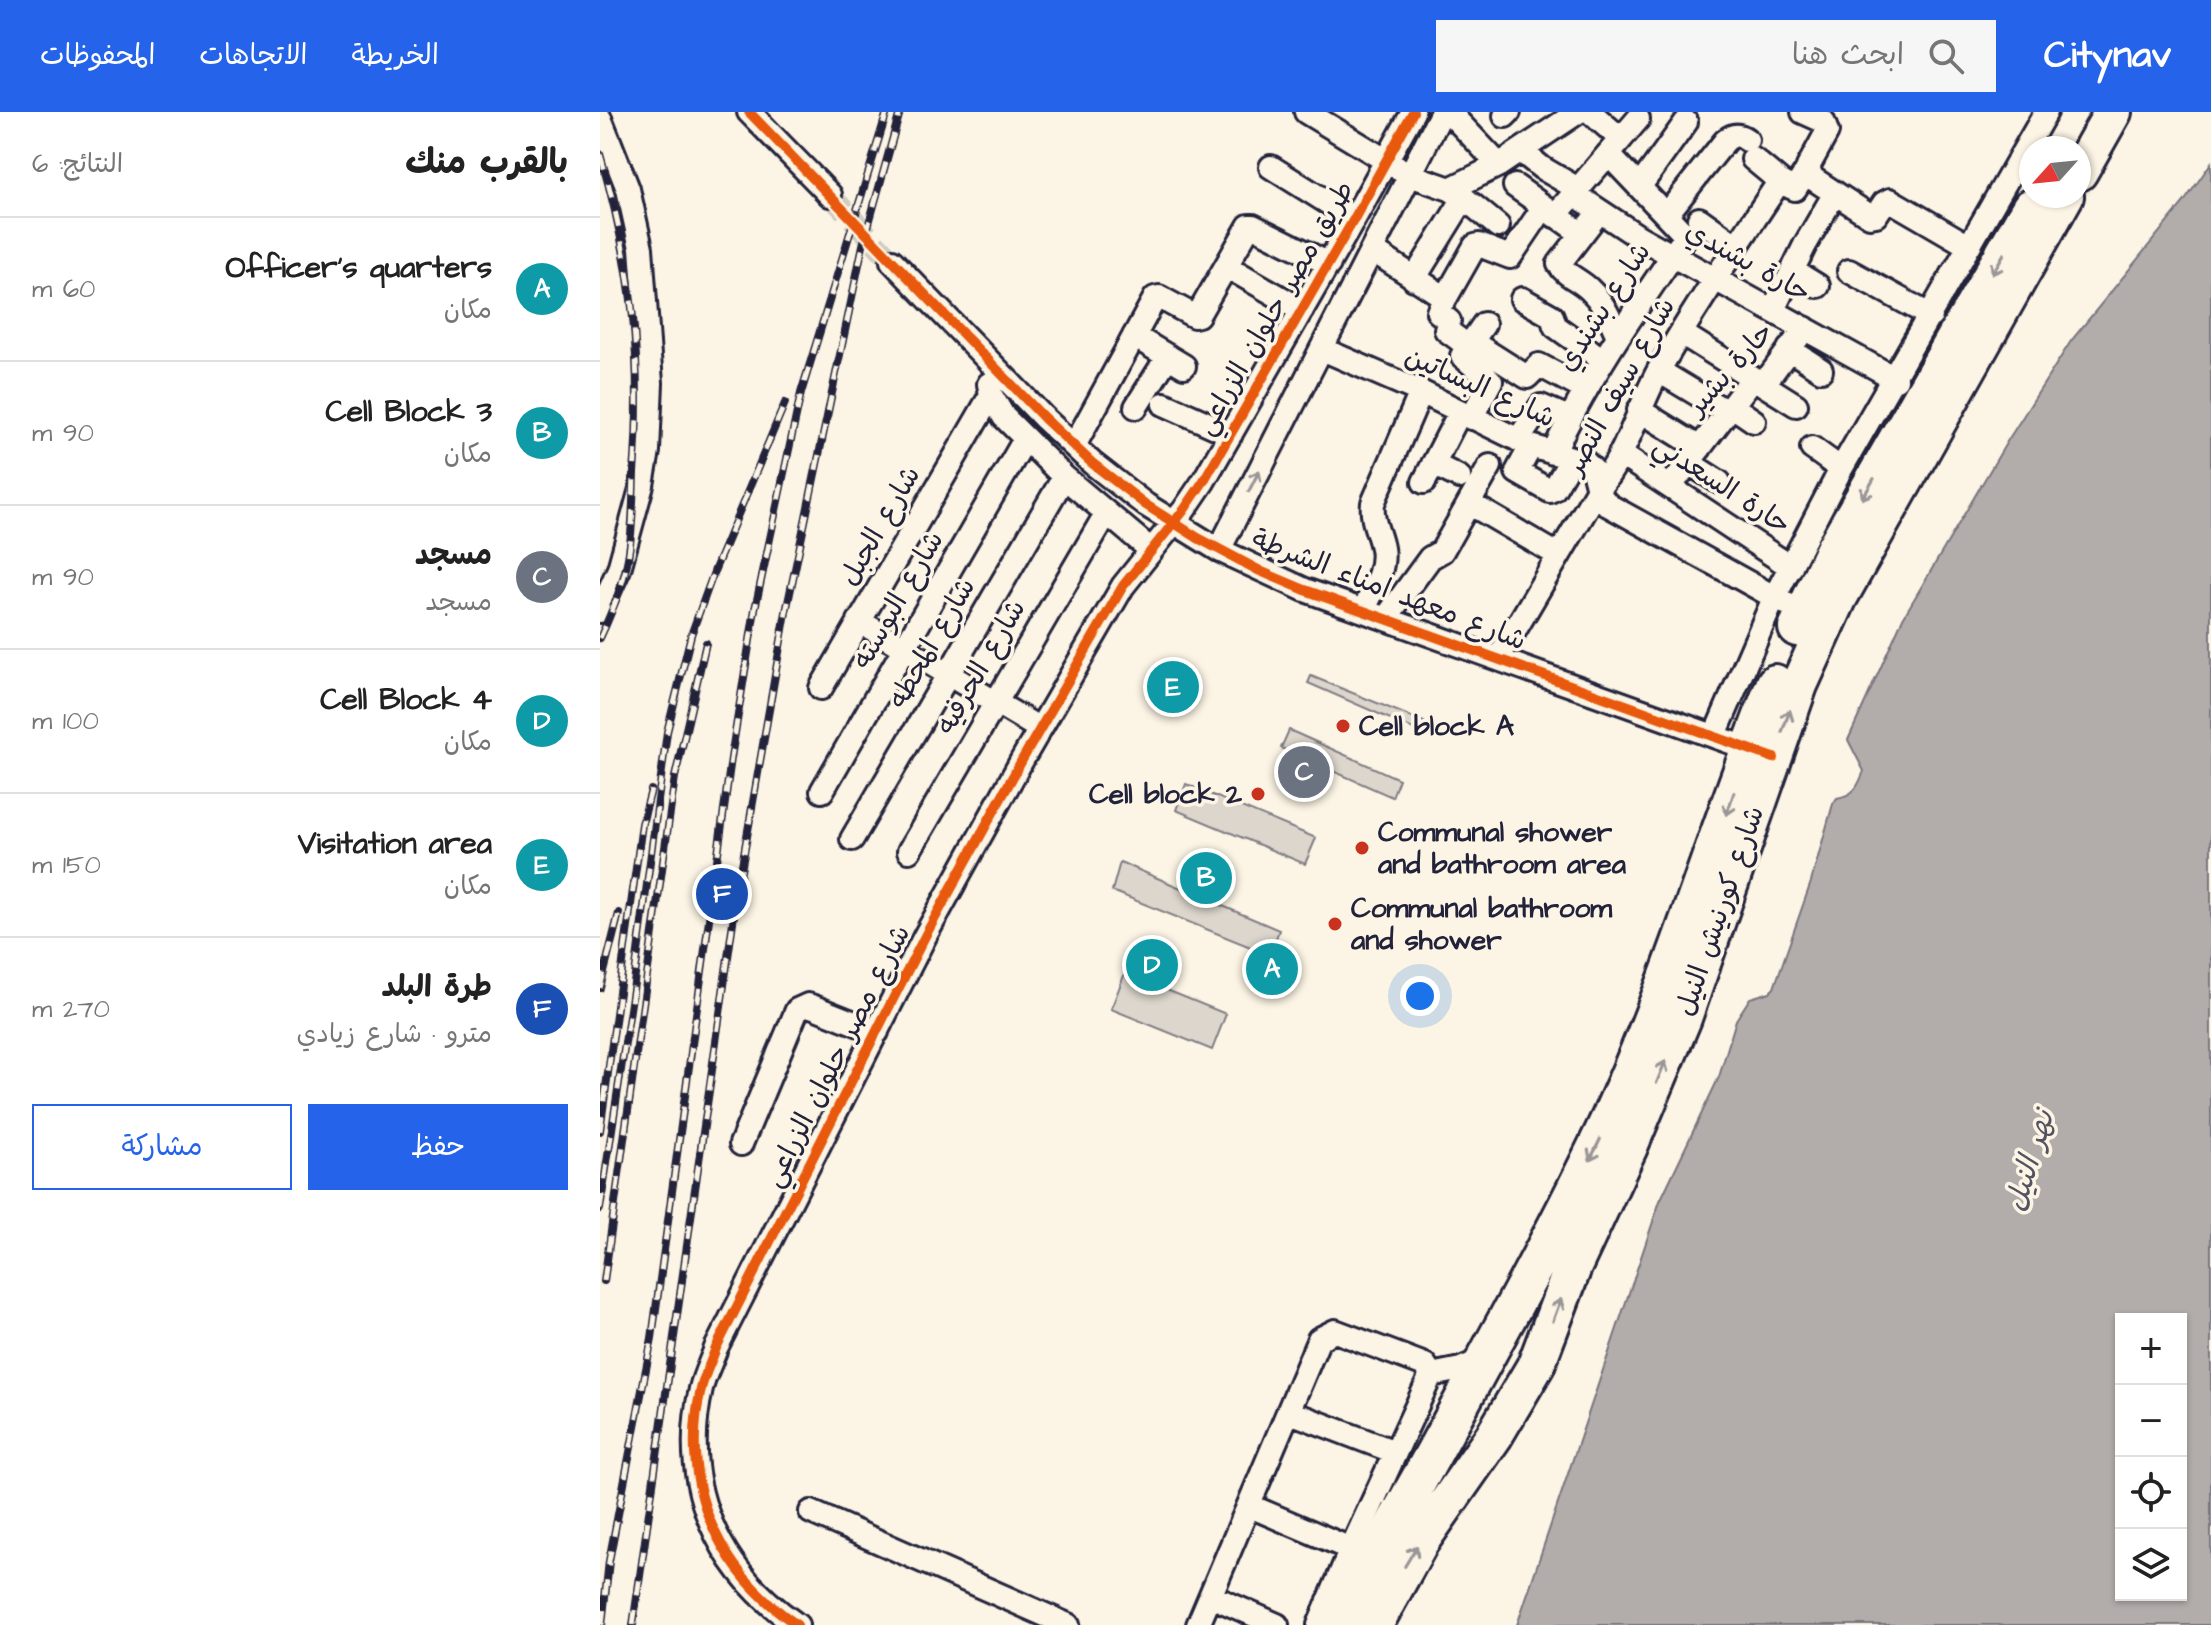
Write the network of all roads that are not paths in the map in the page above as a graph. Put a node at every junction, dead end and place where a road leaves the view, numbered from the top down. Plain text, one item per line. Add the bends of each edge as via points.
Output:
1 (1306, 112) edge
2 (1413, 112) edge
3 (1442, 112) edge
4 (1449, 112) edge
5 (1578, 112) edge
6 (1590, 112) edge
7 (1803, 112) edge
8 (2046, 112) edge
9 (2085, 112) edge
10 (2113, 112) edge
11 (761, 117) edge
12 (600, 118) edge
13 (1638, 119) dead end
14 (1686, 122) dead end
15 (2071, 136) edge
16 (1614, 146) junction
17 (1521, 151) junction
18 (2091, 151) edge
19 (1386, 160) junction
20 (1499, 165) junction
21 (1271, 167) dead end
22 (1542, 168) junction
23 (1807, 170) junction
24 (1410, 175) junction
25 (1782, 183) junction
26 (1640, 186) junction
27 (1576, 191) junction
28 (1457, 193) junction
29 (1835, 193) junction
30 (830, 195) tunnel mouth
31 (2029, 208) edge
32 (2058, 208) edge
33 (1549, 212) junction
34 (1599, 212) junction
35 (1667, 214) junction
36 (1354, 219) junction
37 (1699, 219) dead end
38 (1498, 226) dead end
39 (1582, 234) junction
40 (1737, 246) junction
41 (1969, 246) junction
42 (1679, 247) junction
43 (1372, 250) junction
44 (892, 261) tunnel mouth
45 (1329, 264) junction
46 (1226, 266) junction
47 (1792, 270) junction
48 (1849, 271) dead end
49 (1414, 279) junction
50 (1715, 279) junction
51 (1818, 286) dead end
52 (1445, 299) junction
53 (1522, 299) dead end
54 (1302, 310) junction
55 (1773, 310) junction
56 (1931, 316) junction
57 (1805, 328) junction
58 (1681, 333) junction
59 (1134, 336) junction
60 (1618, 336) junction
61 (1475, 337) junction
62 (1322, 349) junction
63 (1789, 349) junction
64 (1603, 360) junction
65 (993, 365) junction
66 (1821, 370) dead end
67 (1659, 371) junction
68 (1754, 379) junction
69 (1896, 379) junction
70 (1586, 390) junction
71 (1421, 392) junction
72 (991, 395) junction
73 (1164, 404) dead end
74 (1796, 405) dead end
75 (1136, 407) dead end
76 (1730, 409) junction
77 (1639, 410) junction
78 (1466, 415) junction
79 (1569, 418) junction
80 (1754, 421) dead end
81 (1231, 434) junction
82 (1025, 439) junction
83 (1524, 443) junction
84 (1074, 446) junction
85 (1812, 448) dead end
86 (1620, 454) junction
87 (1694, 455) junction
88 (1562, 456) junction
89 (1490, 466) dead end
90 (1841, 469) junction
91 (1064, 477) junction
92 (1459, 477) dead end
93 (1719, 482) dead end
94 (1670, 487) junction
95 (1598, 489) junction
96 (1469, 503) junction
97 (1106, 514) junction
98 (1174, 523) junction
99 (1151, 550) junction
100 (1219, 550) junction
101 (1558, 555) junction
102 (1791, 567) junction
103 (1789, 605) junction
104 (600, 611) edge
105 (1375, 614) junction
106 (859, 621) junction
107 (905, 648) junction
108 (1499, 657) junction
109 (948, 674) junction
110 (821, 688) dead end
111 (995, 702) junction
112 (1040, 729) junction
113 (1715, 735) junction
114 (1761, 753) junction
115 (822, 791) dead end
116 (852, 839) dead end
117 (909, 851) dead end
118 (877, 1032) junction
119 (741, 1144) dead end
120 (1544, 1346) junction
121 (1485, 1358) junction
122 (1431, 1375) junction
123 (1512, 1408) junction
124 (1290, 1412) junction
125 (1395, 1452) junction
126 (1250, 1506) junction
127 (811, 1512) dead end
128 (1351, 1549) junction
129 (1211, 1596) junction
130 (768, 1616) edge
131 (1058, 1623) edge
132 (797, 1625) edge
133 (1198, 1625) edge
134 (1277, 1625) edge
135 (1319, 1625) edge
136 (1345, 1625) edge
137 (1374, 1625) edge

1 - 19 street
2 - 19 street, طريق مصر حلوان الزراعي
3 - 24 street, طريق مصر حلوان الزراعي
4 - 20 street
5 - 17 street
6 - 16 street
7 - 23 street via 1823,121 1827,132
8 - 41 street
9 - 15 highway
10 - 18 highway
11 - 30 street
12 - 104 street via 628,189 641,248 651,383 642,485 619,569
13 - 16 street
14 - 26 street
16 - 26 street
16 - 27 street
17 - 20 street
17 - 22 street, حارة بشندي
19 - 24 street
19 - 36 street, طريق مصر حلوان الزراعي
20 - 28 street
21 - 36 street
22 - 27 street, حارة بشندي
22 - 33 street via 1519,189
23 - 25 street, شارع سيف النصر via 1795,189
23 - 29 street
24 - 28 street
24 - 43 street, طريق مصر حلوان الزراعي
25 - 35 street via 1740,135 1732,136
25 - 40 street, شارع سيف النصر
26 - 35 street
27 - 33 street
27 - 34 street, حارة بشندي
28 - 38 street
28 - 49 street
29 - 41 street via 1872,216 1890,200
29 - 47 street
31 -> 103 highway, شارع كورنيش النيل via 1834,549
114 -> 32 highway, شارع كورنيش النيل via 1838,599
33 - 39 street
33 - 52 street via 1510,257 1475,246
34 - 39 street
34 - 42 street, حارة بشندي
35 - 42 street via 1685,234
36 - 45 street, طريق مصر حلوان الزراعي
37 - 40 street
39 - 60 street via 1560,267 1600,301
40 - 50 street, شارع سيف النصر
41 - 56 street
42 - 50 street, حارة بشندي
42 - 60 street, شارع بشندي
43 - 49 street
43 - 62 street, طريق مصر حلوان الزراعي
44 - 65 street, شارع معهد امناء الشرطة
45 - 46 street via 1252,225
45 - 54 street, طريق مصر حلوان الزراعي
46 - 54 street
46 - 59 street via 1198,315 1156,297
47 - 51 street
47 - 55 street
48 - 56 street
49 - 52 street
50 - 55 street, حارة بشندي
50 - 58 street, شارع سيف النصر
52 - 61 street via 1438,312 1449,321 1446,330
53 - 64 street via 1552,316 1555,326
54 - 81 street, طريق مصر حلوان الزراعي
55 - 57 street, حارة بشندي
56 - 69 street
57 - 63 street, حارة بشير
57 - 69 street, حارة بشندي
58 - 67 street, شارع سيف النصر
58 - 68 street
59 - 75 street via 1176,361
59 - 84 street
60 - 64 street, شارع بشندي
61 - 70 street via 1527,377 1539,365
61 - 78 street via 1463,357 1491,381
62 - 71 street, شارع البساتين
100 -> 62 street, طريق مصر حلوان الزراعي
63 - 66 street
63 - 68 street, حارة بشير via 1769,377
64 - 70 street, شارع بشندي
65 - 72 street
65 - 84 street, شارع معهد امناء الشرطة
67 - 76 street
67 - 77 street, شارع سيف النصر
68 - 74 street
68 - 76 street, حارة بشير
69 - 90 street
70 - 79 street, شارع بشندي
71 - 78 street, شارع البساتين
71 - 105 street via 1375,494 1373,523 1382,562
72 - 82 street
72 - 106 street, شارع الجبل
73 - 81 street
76 - 80 street
76 - 87 street, حارة بشير
77 - 86 street, شارع سيف النصر
77 - 87 street
78 - 83 street, شارع البساتين
78 - 92 street via 1429,473
79 - 83 street via 1541,406
79 - 88 street, شارع بشندي
81 - 98 street, طريق مصر حلوان الزراعي
82 - 91 street
82 - 107 street, شارع البوسته
83 - 88 street, شارع البساتين
83 - 88 street, شارع بشندي via 1517,472 1550,491
84 - 98 street, شارع معهد امناء الشرطة via 1118,485
85 - 90 street
86 - 94 street, حارة السعدني
86 - 95 street, شارع سيف النصر
87 - 93 street
87 - 94 street, حارة بشير
88 - 95 street, شارع البساتين via 1585,462
89 - 96 street
90 - 102 street
91 - 97 street
91 - 109 street, شارع المحطه
94 - 102 street, حارة السعدني
95 - 101 street, شارع سيف النصر
95 - 103 street, شارع البساتين via 1608,505
96 - 101 street
96 - 105 street via 1442,551
97 - 99 street
97 - 111 street, شارع الحرفيه
98 - 99 street, شارع مصر حلوان الزراعي
98 - 100 street, شارع معهد امناء الشرطة
99 - 112 street, شارع مصر حلوان الزراعي via 1123,586
100 - 105 street, شارع معهد امناء الشرطة via 1305,590
101 - 108 street, شارع سيف النصر
102 - 103 street
103 - 113 street
103 - 114 highway, شارع كورنيش النيل
105 - 108 street, شارع معهد امناء الشرطة
106 - 107 street
106 - 110 street, شارع الجبل
107 - 109 street
107 - 115 street, شارع البوسته
108 - 113 street, شارع معهد امناء الشرطة
109 - 111 street
109 - 116 street, شارع المحطه
111 - 112 street
111 - 117 street, شارع الحرفيه
112 - 118 street, شارع مصر حلوان الزراعي
113 - 114 street, شارع معهد امناء الشرطة
120 -> 114 highway, شارع كورنيش النيل via 1573,1267 1683,1018
114 -> 121 highway, شارع كورنيش النيل via 1641,1048 1583,1173
118 - 119 street via 808,1005 797,1010
118 - 130 street, شارع مصر حلوان الزراعي via 716,1348 702,1386 695,1426 704,1507 720,1545
120 - 121 highway via 1517,1351 1503,1340
120 - 123 highway, شارع كورنيش النيل
121 - 122 street
121 - 123 highway via 1489,1382 1510,1399
121 - 136 highway, شارع كورنيش النيل
122 - 124 street via 1425,1365 1335,1331 1319,1339
122 - 125 street
137 -> 123 highway, شارع كورنيش النيل via 1420,1542
124 - 125 street
124 - 126 street
125 - 128 street
126 - 128 street
126 - 129 street
127 - 131 street
128 - 135 street
129 - 133 street
129 - 134 street
130 - 132 street, شارع مصر حلوان الزراعي

